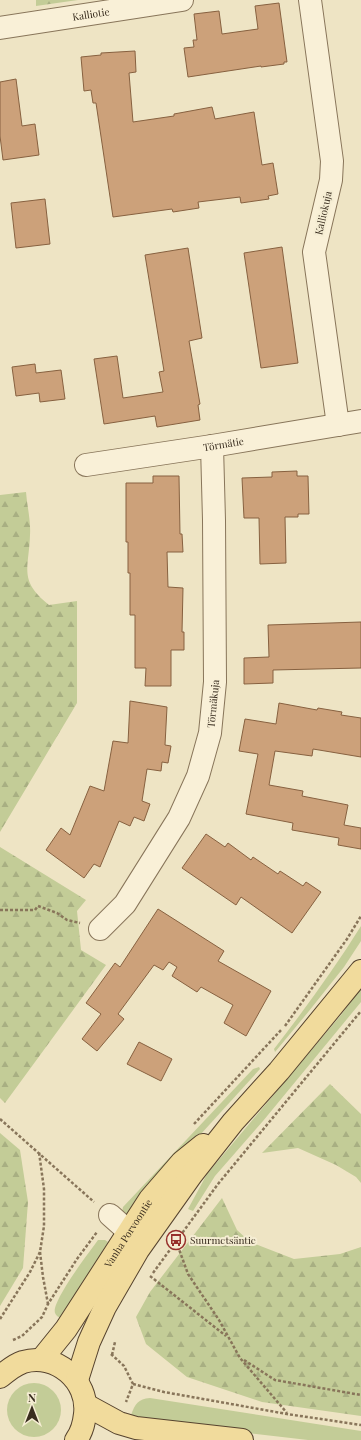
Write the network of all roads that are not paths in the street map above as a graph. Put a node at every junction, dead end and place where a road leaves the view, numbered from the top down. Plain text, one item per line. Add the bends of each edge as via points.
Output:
1 (182, 0) edge
2 (310, 0) edge
3 (0, 28) edge
4 (361, 421) edge
5 (338, 425) junction
6 (212, 446) junction
7 (86, 465) dead end
8 (100, 929) road end
9 (361, 971) edge
10 (233, 1122) junction
11 (110, 1215) road end
12 (128, 1231) junction
13 (41, 1360) junction
14 (0, 1377) edge
15 (76, 1380) junction
16 (86, 1405) junction
17 (76, 1440) edge
18 (242, 1440) edge

1 - 3 street, Kalliotie
2 - 5 street, Kalliokuja via 332,161 331,180 314,252
4 - 5 street, Törmätie
5 - 6 street, Törmätie
6 - 7 street, Törmätie
6 - 8 street, Törmäkuja via 215,682 210,733 198,776 180,818 125,904
9 - 10 main road, Vanha Porvoontie via 279,1071
10 - 12 main road, Vanha Porvoontie via 182,1162 150,1199
10 - 15 main road, Vanha Porvoontie via 138,1250 105,1308 89,1342
11 - 12 street
12 - 13 main road, Vanha Porvoontie via 66,1329
13 - 14 main road via 24,1362 10,1368
13 - 15 main road via 63,1367
15 - 16 main road via 83,1392
16 - 17 main road via 84,1425
16 - 18 main road via 119,1423 136,1428

